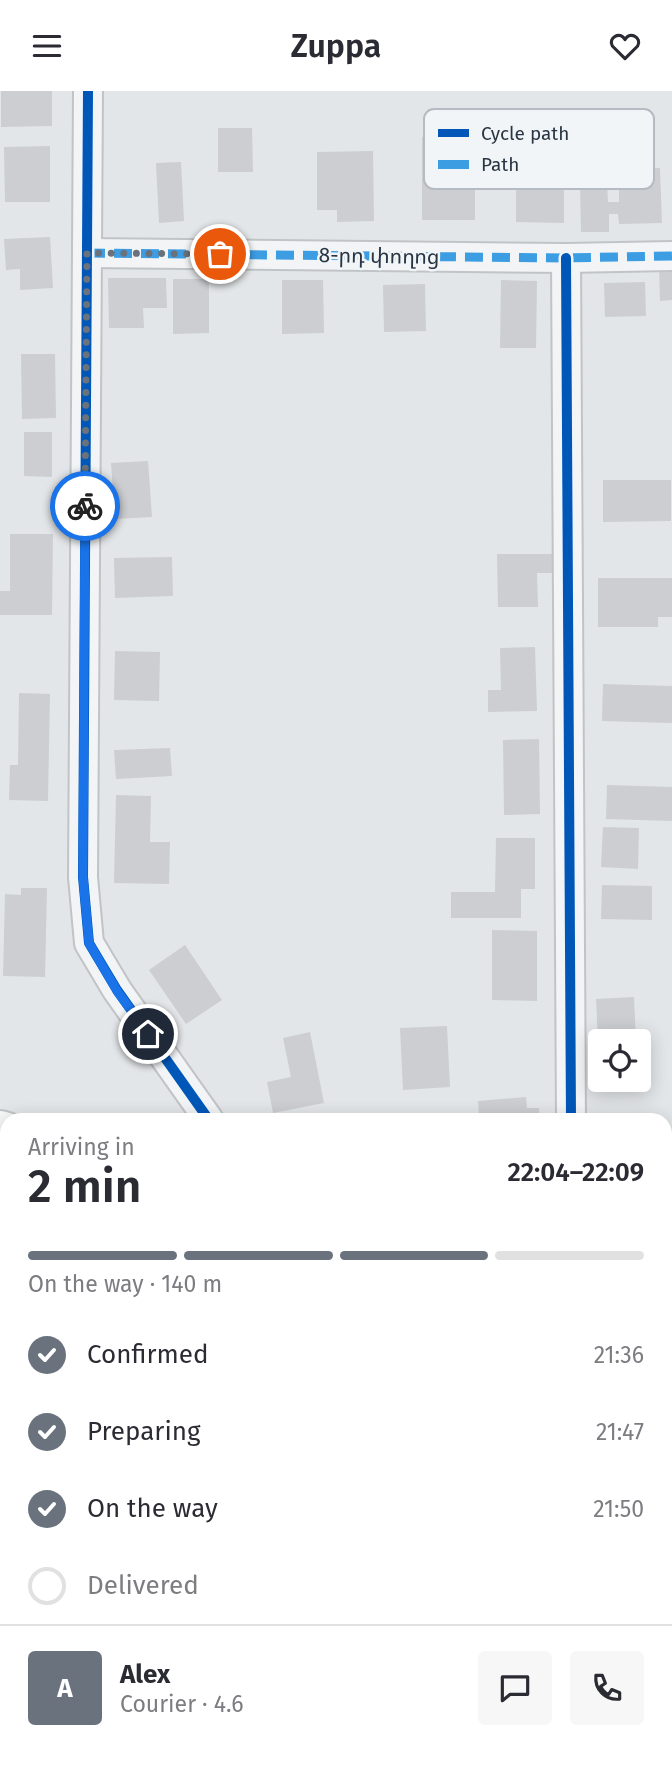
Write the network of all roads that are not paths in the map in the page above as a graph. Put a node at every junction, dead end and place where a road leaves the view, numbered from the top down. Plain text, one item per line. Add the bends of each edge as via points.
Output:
1 (88, 91) edge
2 (87, 253) junction
3 (672, 256) edge
4 (566, 258) junction
5 (204, 1113) edge
6 (571, 1113) edge

1 - 2 street
2 - 4 street, 8-րդ փողոց
2 - 5 street via 83,877 89,943 117,991
3 - 4 street, 8-րդ փողոց
4 - 6 street

